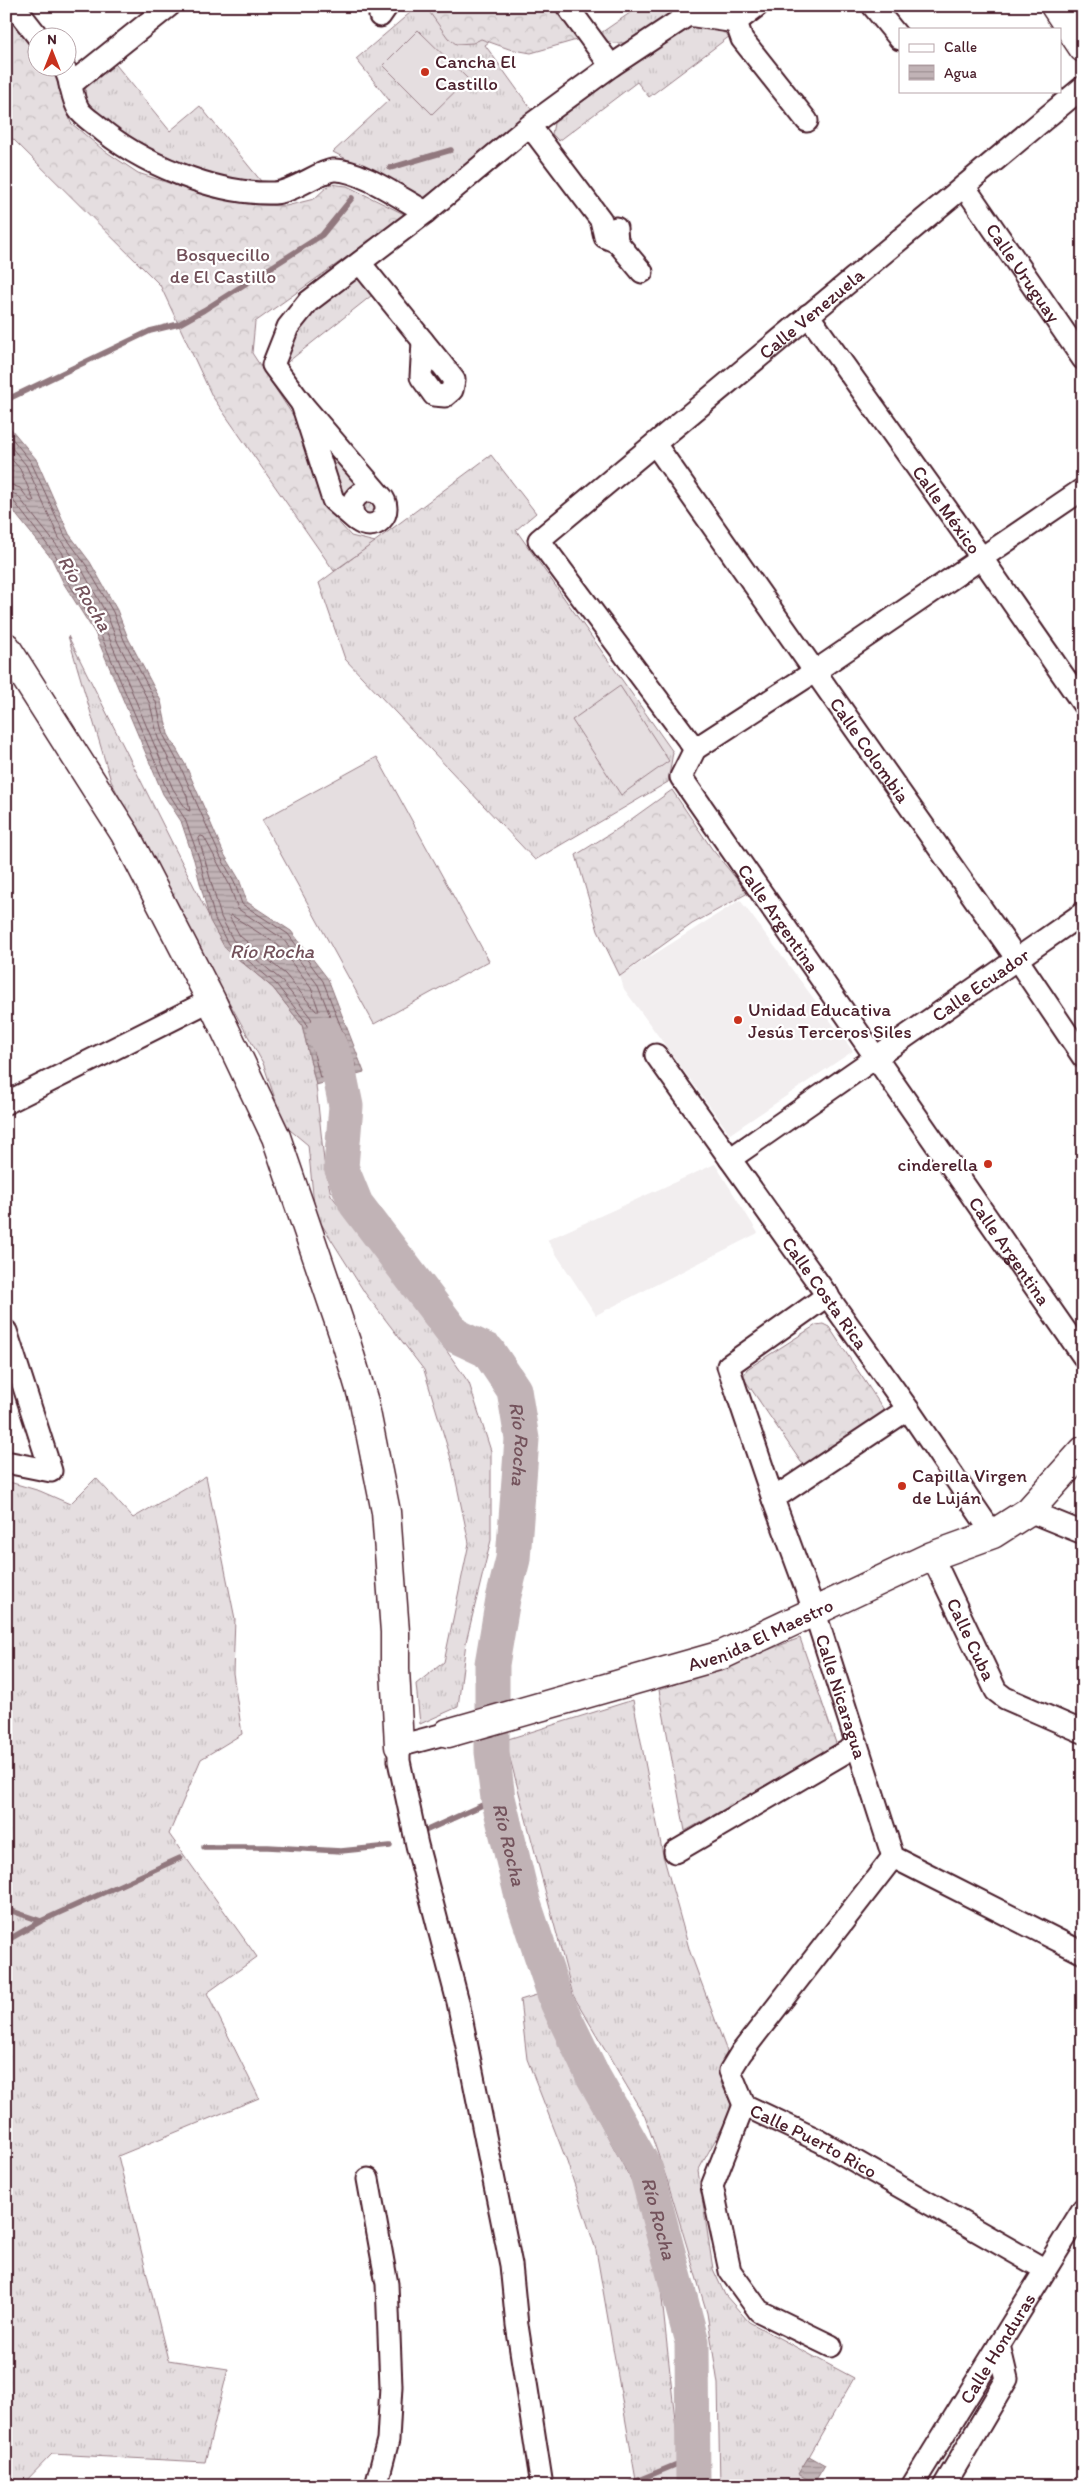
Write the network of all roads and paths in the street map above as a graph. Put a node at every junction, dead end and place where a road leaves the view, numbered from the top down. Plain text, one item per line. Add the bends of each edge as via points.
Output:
1 (14, 6) edge
2 (169, 6) edge
3 (567, 6) edge
4 (757, 6) edge
5 (873, 6) edge
6 (1055, 6) edge
7 (731, 14) edge
8 (32, 28) edge
9 (899, 38) edge
10 (1083, 48) edge
11 (611, 66) junction
12 (78, 68) edge
13 (68, 78) edge
14 (1083, 87) edge
15 (807, 121) dead end
16 (530, 126) junction
17 (964, 186) junction
18 (426, 212) junction
19 (360, 263) junction
20 (642, 272) dead end
21 (808, 315) junction
22 (1083, 359) edge
23 (431, 364) dead end
24 (302, 404) junction
25 (655, 444) junction
26 (1083, 489) edge
27 (981, 557) junction
28 (6, 647) edge
29 (814, 672) junction
30 (1083, 704) edge
31 (695, 749) junction
32 (1083, 913) edge
33 (1017, 959) junction
34 (211, 1000) junction
35 (656, 1055) dead end
36 (1083, 1057) edge
37 (874, 1058) junction
38 (6, 1103) edge
39 (730, 1158) junction
40 (828, 1295) junction
41 (6, 1331) edge
42 (1083, 1356) edge
43 (908, 1409) junction
44 (1083, 1451) edge
45 (6, 1462) edge
46 (773, 1499) junction
47 (1030, 1511) junction
48 (1083, 1533) edge
49 (993, 1534) junction
50 (932, 1556) junction
51 (814, 1610) junction
52 (1083, 1732) edge
53 (448, 1733) joint
54 (400, 1746) junction
55 (856, 1746) junction
56 (675, 1852) dead end
57 (893, 1857) junction
58 (1082, 1951) edge
59 (744, 2104) junction
60 (368, 2179) dead end
61 (1083, 2209) edge
62 (1044, 2269) junction
63 (999, 2345) junction
64 (831, 2346) dead end
65 (924, 2466) junction
66 (950, 2483) edge
67 (376, 2486) edge
68 (542, 2486) edge
69 (912, 2486) edge

1 - 8 street
2 - 12 street
3 - 11 street
4 - 7 street
5 - 9 street
6 - 10 street
7 - 11 street via 688,14
7 - 15 street via 742,39
11 - 16 street
13 - 18 street via 80,110 115,142 152,162 200,180 238,190 275,193 333,170 356,174
14 - 17 street, Calle Venezuela
16 - 18 street
16 - 20 street via 601,220 605,237 617,242
17 - 21 street, Calle Venezuela
17 - 22 street, Calle Uruguay
18 - 19 street
19 - 23 street via 423,341
19 - 24 street via 308,302 288,327 273,365
21 - 25 street, Calle Venezuela
21 - 27 street, Calle México
24 - 24 street via 333,500 361,523 373,525 383,519 386,502
25 - 29 street, Calle Colombia
25 - 31 street, Calle Venezuela via 539,540
26 - 27 street
27 - 29 street
27 - 30 street, Calle México
28 - 34 street via 125,834
29 - 31 street
29 - 33 street, Calle Colombia
31 - 37 street, Calle Argentina via 680,777
32 - 33 street, Calle Ecuador
33 - 36 street, Calle Colombia
33 - 37 street, Calle Ecuador
34 - 38 street
34 - 54 street via 276,1137 364,1402 386,1512
35 - 39 street, Calle Costa Rica
37 - 39 street, Calle Ecuador
37 - 42 street, Calle Argentina
39 - 40 street, Calle Costa Rica
40 - 43 street, Calle Costa Rica
40 - 46 street, Calle Nicaragua via 728,1366
41 - 45 street via 51,1471
43 - 46 street
43 - 49 street, Calle Costa Rica
44 - 47 street, Avenida El Maestro
46 - 51 street, Calle Nicaragua
47 - 48 street
47 - 49 street, Avenida El Maestro
49 - 50 street, Avenida El Maestro
50 - 51 street, Avenida El Maestro
50 - 52 street, Calle Cuba via 996,1690 1005,1698
51 - 53 street, Avenida El Maestro via 722,1655
51 - 55 street, Calle Nicaragua
53 - 54 street, Avenida El Maestro
54 - 68 street via 399,1760 417,1845 458,2002 511,2265
55 - 56 street
55 - 57 street, Calle Nicaragua
57 - 58 street
57 - 59 street, Calle Puerto Rico via 741,2053 730,2072
59 - 62 street, Calle Puerto Rico via 820,2141
59 - 64 street via 712,2186 730,2271 759,2311
60 - 67 street via 387,2284 391,2386 388,2440
61 - 62 street, Calle Honduras
62 - 63 street, Calle Honduras
63 - 65 street, Calle Honduras
63 - 66 street via 1007,2380
65 - 66 street
65 - 69 street, Calle Honduras

